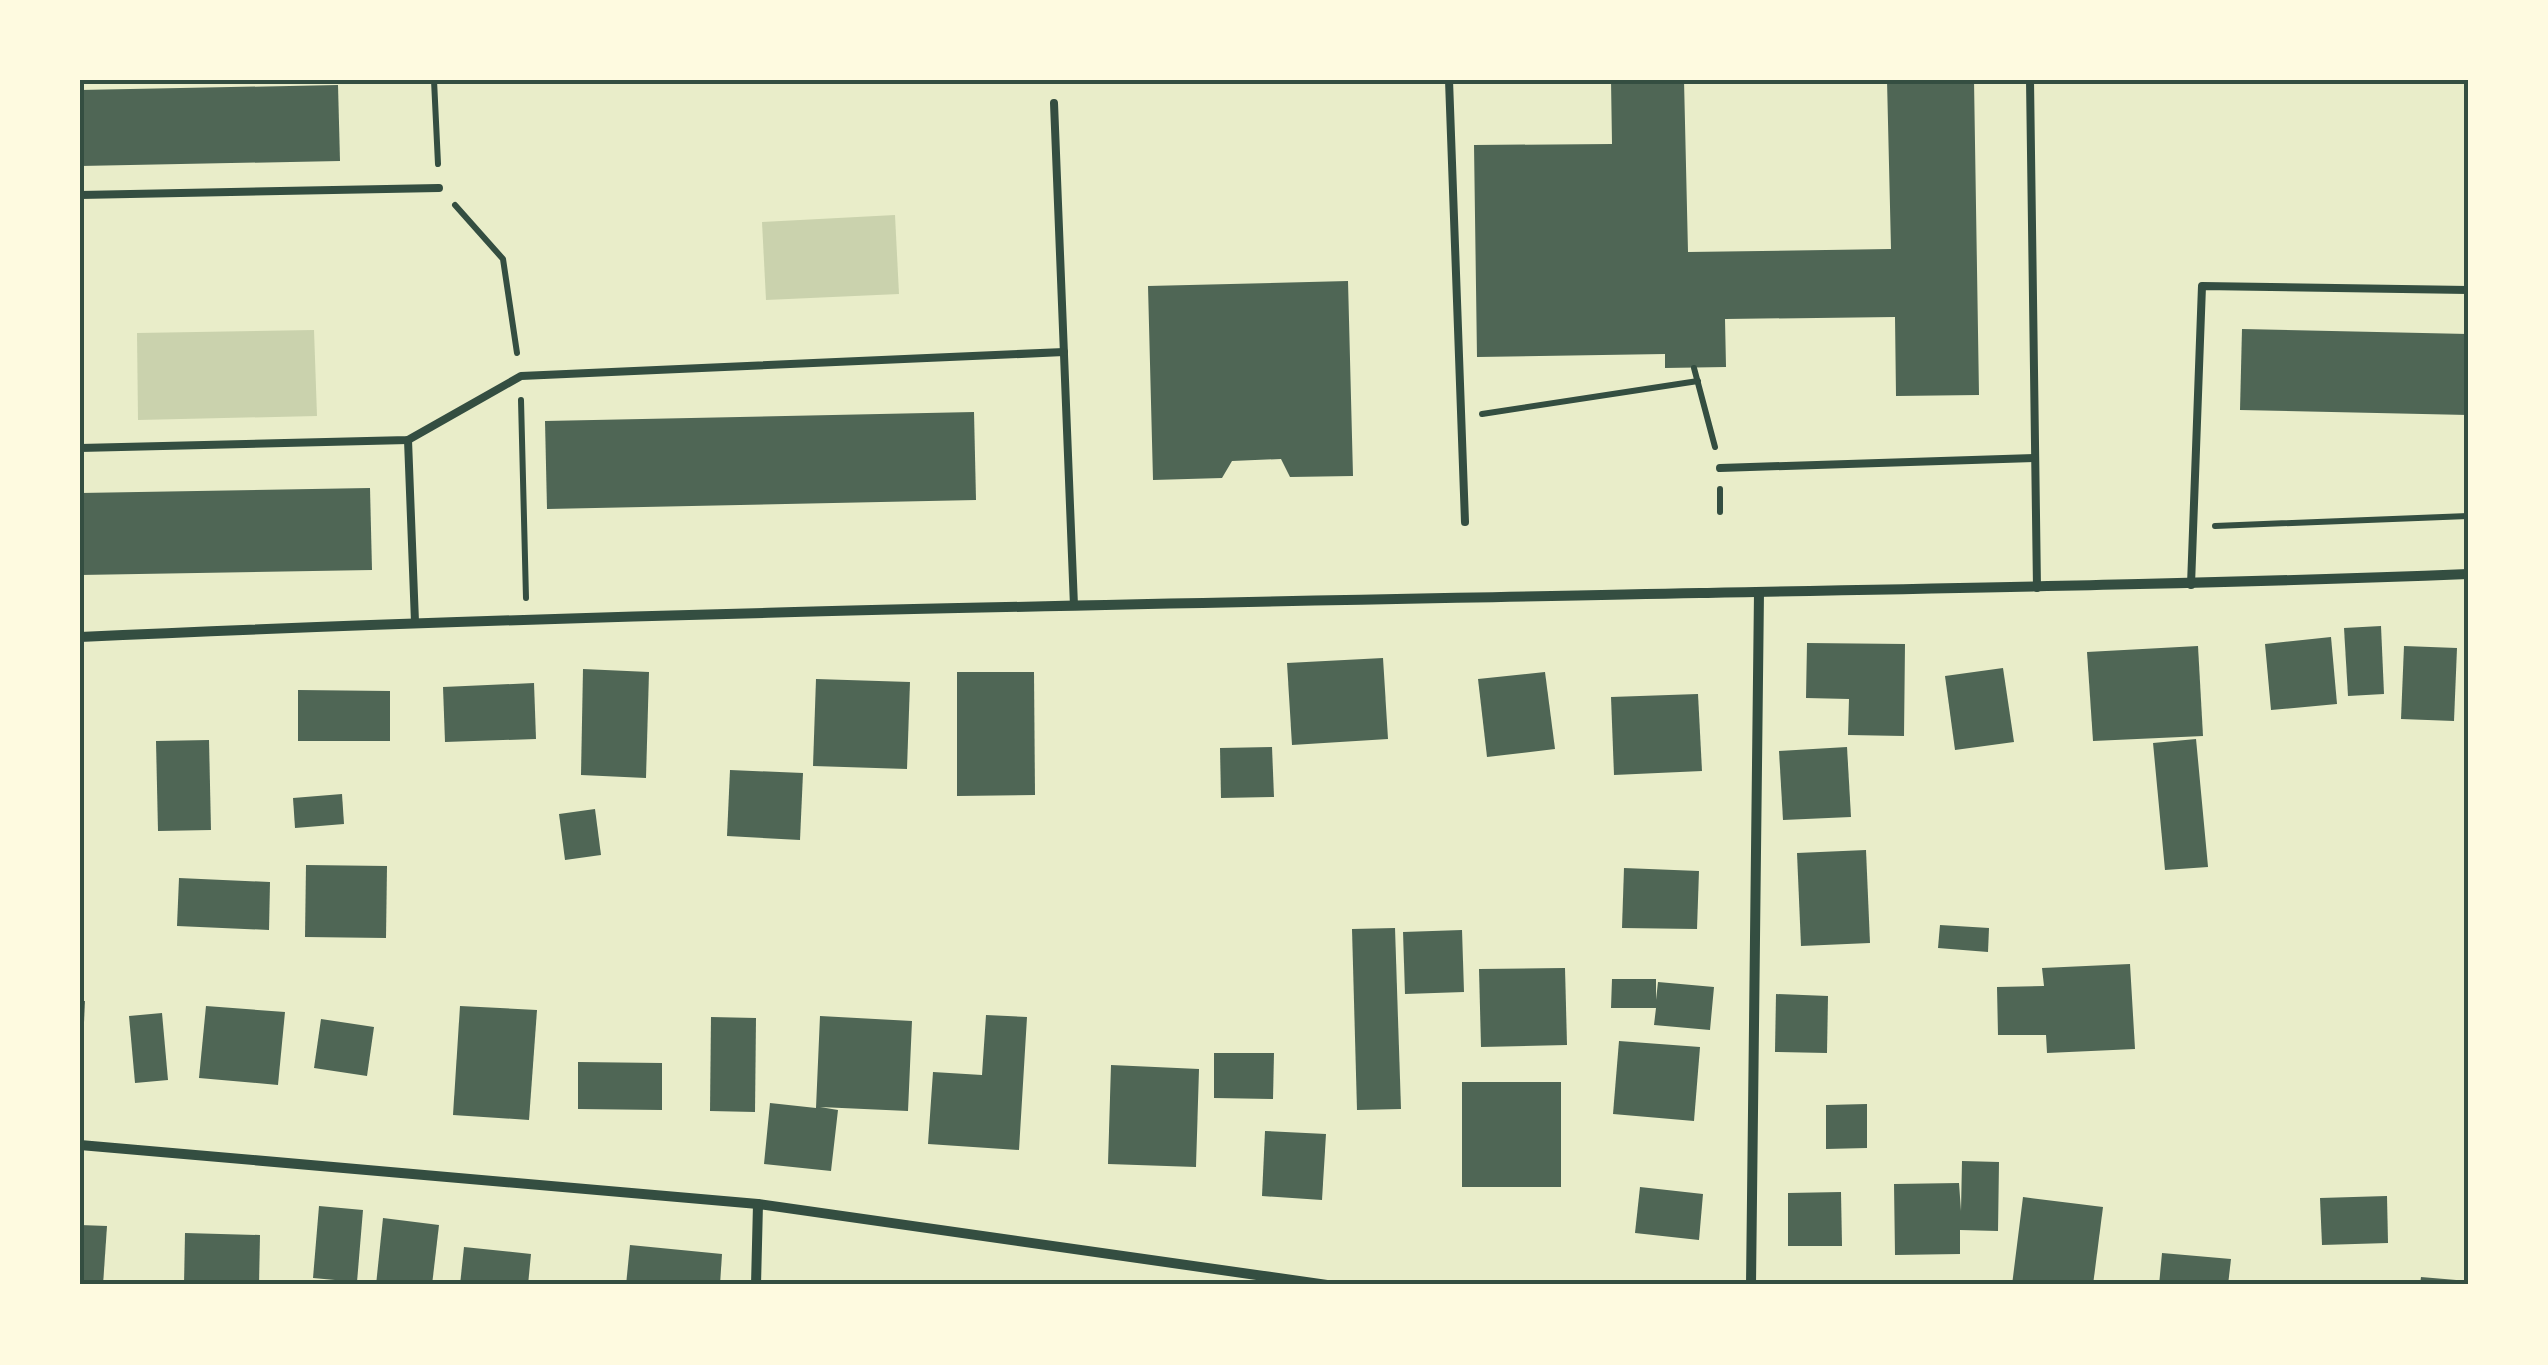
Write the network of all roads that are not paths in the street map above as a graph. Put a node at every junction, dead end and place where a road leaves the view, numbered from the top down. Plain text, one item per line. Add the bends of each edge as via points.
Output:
1 (1449, 80) edge
2 (2030, 80) edge
3 (1054, 103) dead end
4 (439, 188) road end
5 (80, 196) edge
6 (2468, 290) edge
7 (1064, 352) junction
8 (408, 440) junction
9 (80, 448) edge
10 (2035, 458) junction
11 (1720, 468) road end
12 (1465, 522) dead end
13 (2468, 574) edge
14 (2191, 585) junction
15 (2037, 588) junction
16 (1759, 592) junction
17 (1074, 606) junction
18 (416, 622) junction
19 (80, 637) edge
20 (80, 1144) edge
21 (758, 1204) junction
22 (756, 1285) edge
23 (1327, 1285) edge
24 (1751, 1285) edge

1 - 12 lane
2 - 10 lane
3 - 7 lane
4 - 5 lane
6 - 14 lane via 2202,286
7 - 8 lane via 521,376
7 - 17 lane
8 - 9 lane
8 - 18 lane
10 - 11 lane
10 - 15 lane
13 - 14 street
14 - 15 street
15 - 16 street
16 - 17 street
16 - 24 street
17 - 18 street
18 - 19 street
20 - 21 street
21 - 22 street
21 - 23 street

